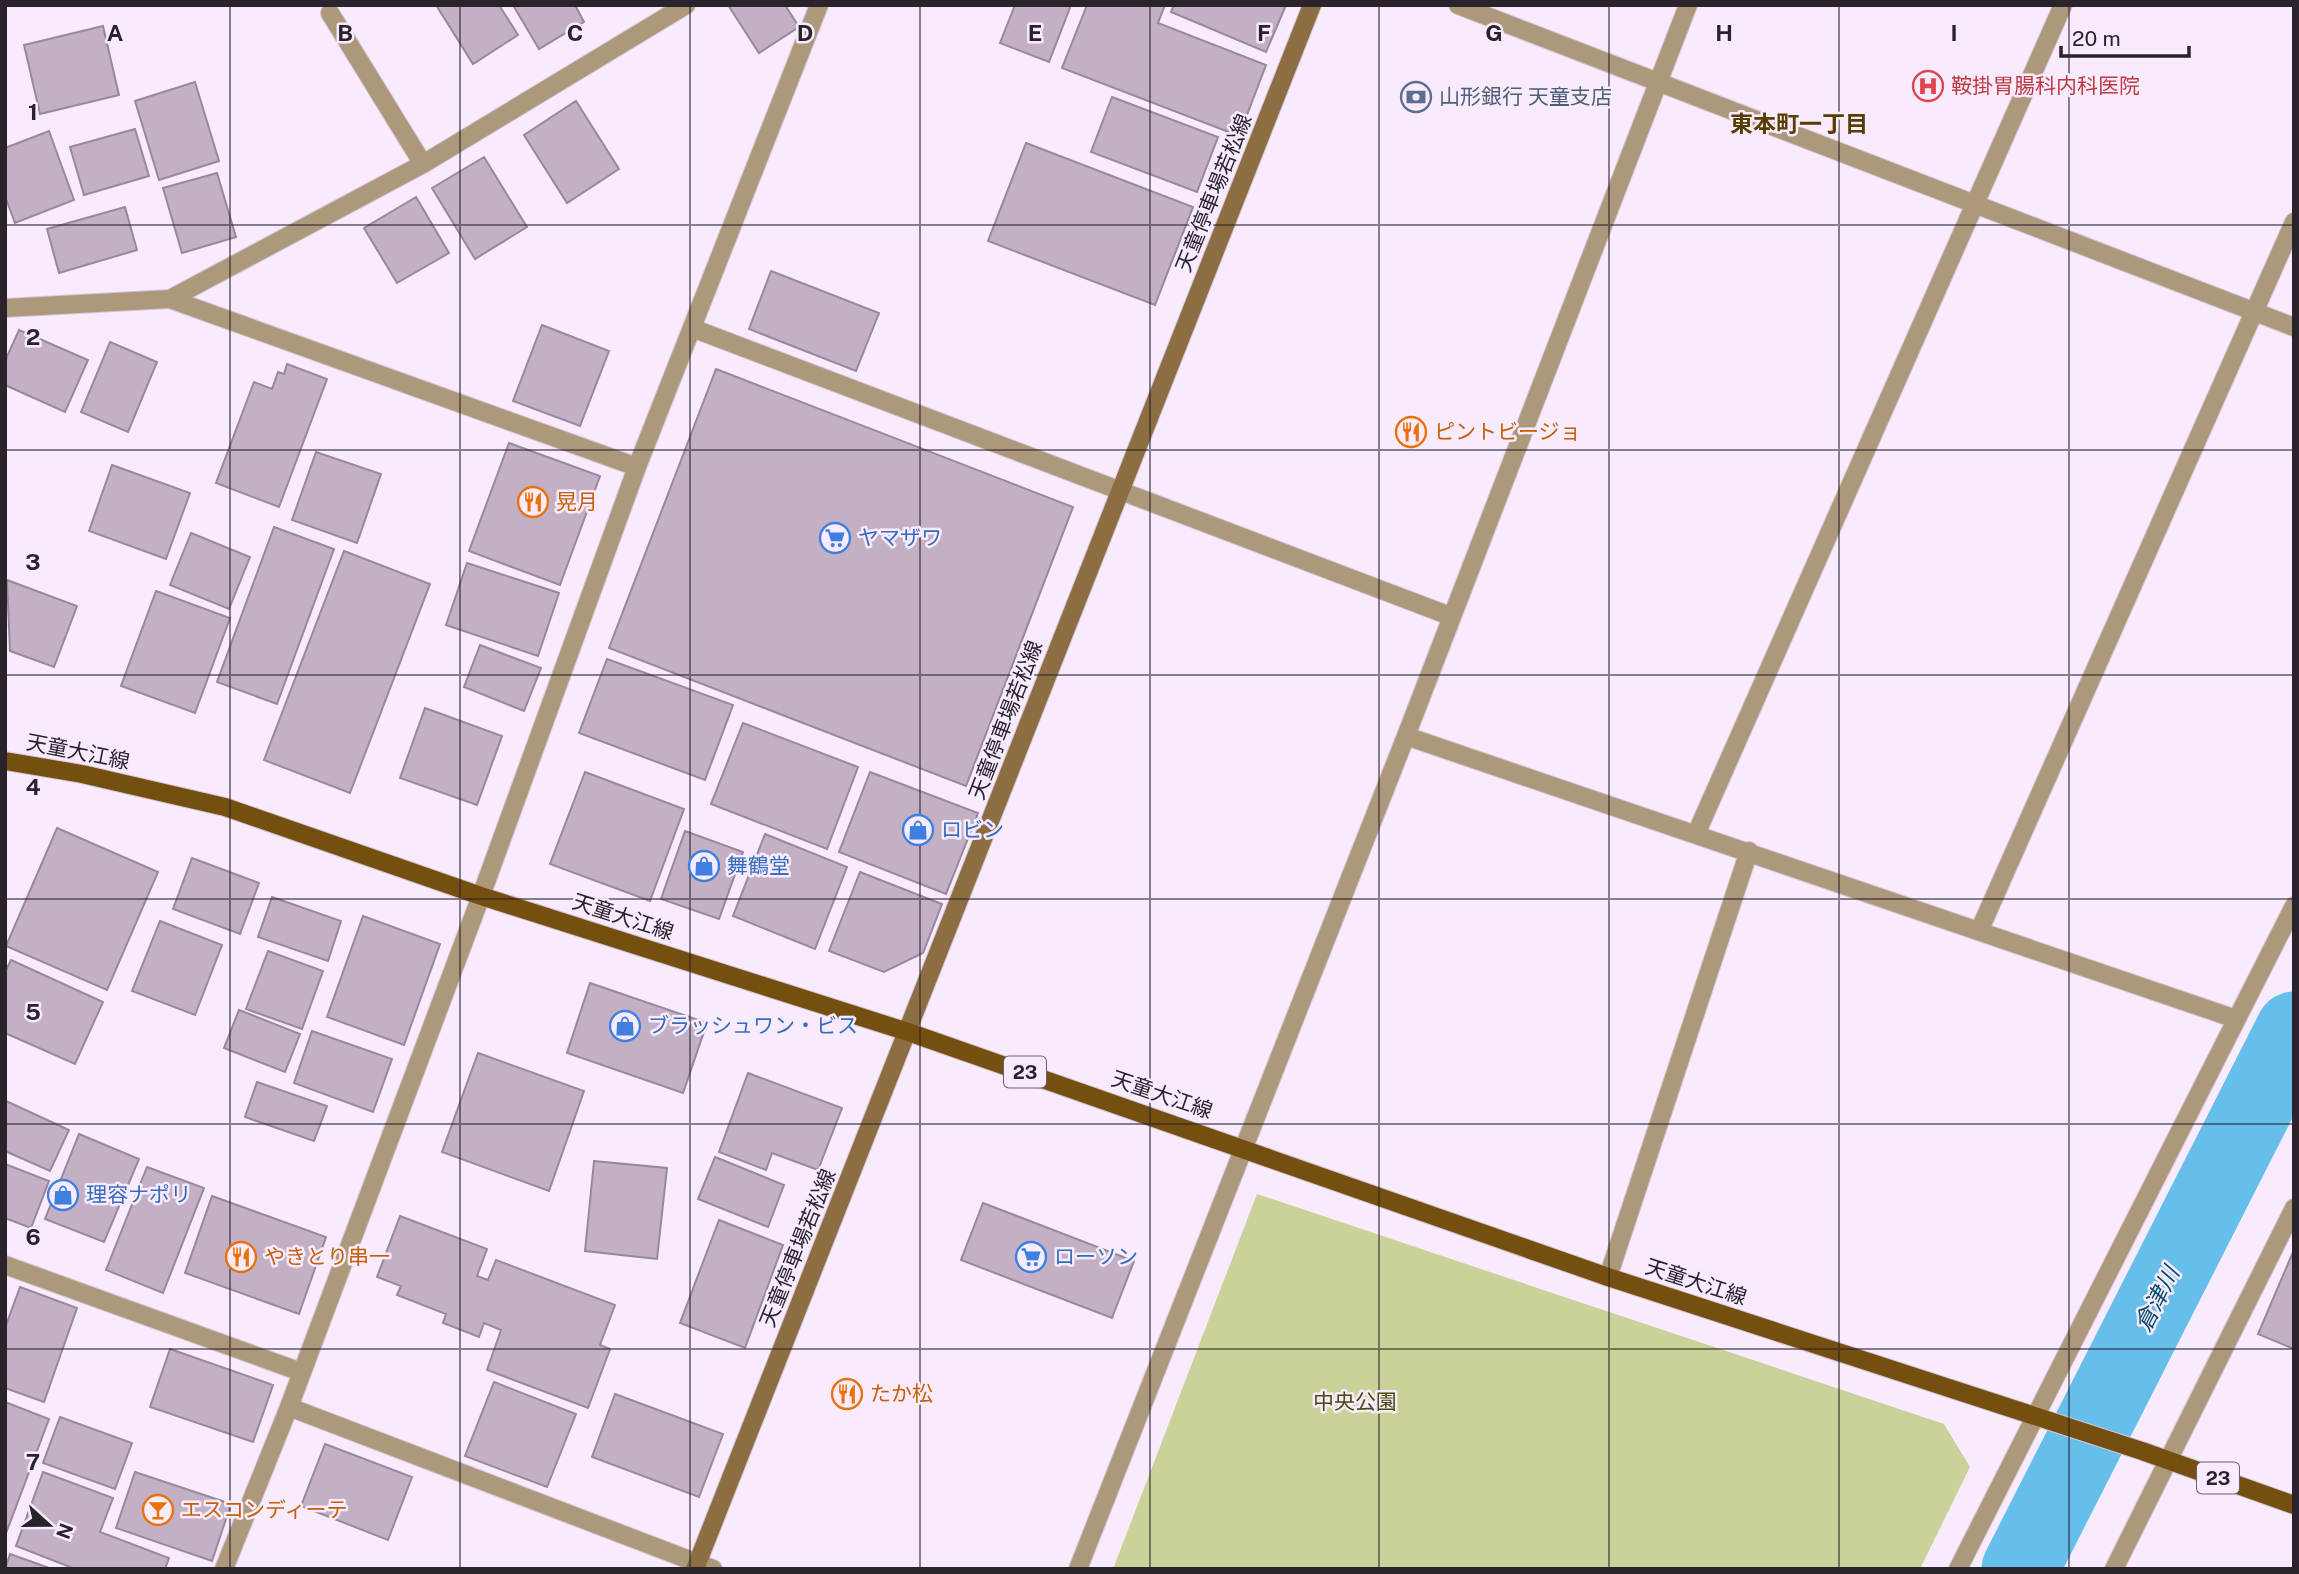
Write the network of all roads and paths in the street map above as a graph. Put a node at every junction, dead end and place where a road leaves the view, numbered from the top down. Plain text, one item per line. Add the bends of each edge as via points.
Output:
1 (685, 5) edge
2 (818, 5) edge
3 (1312, 5) edge
4 (1458, 5) edge
5 (1688, 5) edge
6 (2063, 5) edge
7 (330, 13) dead end
8 (1660, 81) junction
9 (423, 164) junction
10 (1974, 205) junction
11 (2294, 222) edge
12 (170, 299) junction
13 (5, 308) edge
14 (2252, 311) junction
15 (2294, 327) edge
16 (692, 328) junction
17 (637, 467) junction
18 (1120, 492) junction
19 (1450, 617) junction
20 (1406, 736) junction
21 (5, 761) edge
22 (1696, 834) junction
23 (1749, 851) junction
24 (481, 896) junction
25 (2294, 906) edge
26 (1980, 929) junction
27 (2235, 1019) junction
28 (908, 1031) junction
29 (1245, 1148) junction
30 (2294, 1208) edge
31 (5, 1265) edge
32 (1608, 1277) junction
33 (301, 1372) junction
34 (289, 1407) junction
35 (2034, 1418) junction
36 (2169, 1461) junction
37 (2294, 1505) edge
38 (702, 1567) edge
39 (225, 1569) edge
40 (1078, 1569) edge
41 (1958, 1569) edge
42 (2114, 1569) edge

1 - 9 street
2 - 16 street
3 - 18 main road, 天童停車場若松線
4 - 8 street
5 - 8 street
6 - 10 street
7 - 9 street
8 - 10 street
8 - 19 street
9 - 12 street
10 - 14 street
10 - 22 street
11 - 14 street
12 - 13 street
12 - 17 street
14 - 15 street
14 - 26 street
16 - 17 street
16 - 18 street
17 - 24 street
18 - 19 street
18 - 28 main road, 天童停車場若松線
19 - 20 street
20 - 22 street
20 - 29 street
21 - 24 main road, 天童大江線 / 23 via 225,807
22 - 23 street
23 - 26 street
23 - 32 street
24 - 28 main road, 天童大江線 / 23
24 - 33 street
25 - 27 street
26 - 27 street
27 - 35 street
28 - 29 main road, 天童大江線 / 23
28 - 38 main road, 天童停車場若松線
29 - 32 main road, 天童大江線 / 23
29 - 40 street
30 - 36 street
31 - 33 street
32 - 35 main road, 天童大江線 / 23
33 - 34 street
34 - 38 street
34 - 39 street
35 - 36 main road, 天童大江線 / 23
35 - 41 street
36 - 37 main road, 天童大江線 / 23
36 - 42 street

